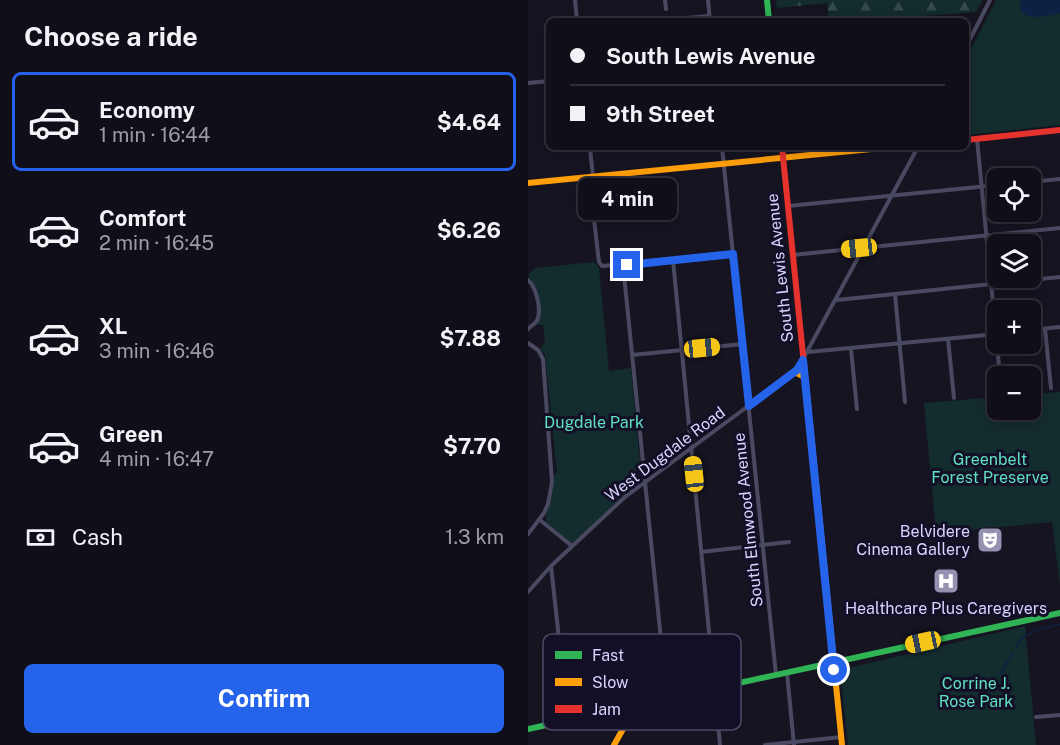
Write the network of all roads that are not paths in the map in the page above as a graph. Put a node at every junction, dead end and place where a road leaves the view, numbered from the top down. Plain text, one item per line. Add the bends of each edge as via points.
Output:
1 (575, 0) edge
2 (665, 0) edge
3 (708, 0) edge
4 (767, 0) edge
5 (990, 0) edge
6 (666, 9) dead end
7 (577, 18) edge
8 (709, 18) edge
9 (769, 18) edge
10 (969, 38) edge
11 (546, 81) edge
12 (528, 83) edge
13 (1060, 130) edge
14 (977, 139) junction
15 (969, 140) edge
16 (590, 150) edge
17 (722, 150) edge
18 (782, 150) edge
19 (862, 150) edge
20 (916, 150) edge
21 (783, 158) junction
22 (724, 164) junction
23 (591, 177) junction
24 (1060, 179) edge
25 (1041, 181) edge
26 (528, 183) edge
27 (987, 186) edge
28 (981, 187) junction
29 (893, 196) junction
30 (788, 206) junction
31 (1060, 228) edge
32 (986, 235) junction
33 (987, 245) edge
34 (865, 247) junction
35 (733, 254) junction
36 (792, 255) junction
37 (673, 260) junction
38 (623, 265) junction
39 (1060, 277) edge
40 (1041, 279) edge
41 (528, 280) edge
42 (987, 284) edge
43 (895, 294) junction
44 (836, 300) junction
45 (1060, 327) edge
46 (528, 328) edge
47 (1041, 329) edge
48 (1045, 329) junction
49 (987, 335) edge
50 (948, 339) junction
51 (528, 344) edge
52 (742, 344) junction
53 (900, 344) junction
54 (851, 349) junction
55 (682, 350) junction
56 (808, 352) junction
57 (632, 355) junction
58 (803, 360) junction
59 (794, 372) junction
60 (805, 377) junction
61 (1051, 388) dead end
62 (954, 398) dead end
63 (906, 402) dead end
64 (749, 406) junction
65 (857, 409) dead end
66 (691, 448) junction
67 (645, 483) junction
68 (540, 520) junction
69 (528, 534) edge
70 (789, 542) dead end
71 (763, 544) junction
72 (572, 546) junction
73 (701, 552) junction
74 (550, 566) junction
75 (528, 592) edge
76 (1060, 613) edge
77 (558, 634) edge
78 (660, 634) edge
79 (709, 634) edge
80 (834, 662) junction
81 (787, 673) junction
82 (776, 675) junction
83 (741, 684) edge
84 (1060, 715) edge
85 (1036, 717) dead end
86 (543, 726) edge
87 (528, 729) edge
88 (622, 730) edge
89 (719, 730) edge
90 (842, 737) junction
91 (794, 744) edge
92 (614, 745) edge
93 (720, 745) edge
94 (765, 745) edge
95 (842, 745) edge

1 - 7 street
2 - 6 street
3 - 8 street
4 - 9 main road
5 - 10 street
11 - 12 street
13 - 14 main road
14 - 15 main road
14 - 28 street
16 - 23 street
17 - 22 street, South Elmwood Avenue
18 - 21 main road, South Lewis Avenue
19 - 21 main road
20 - 29 street, West Dugdale Road
21 - 22 main road
21 - 30 main road, South Lewis Avenue
22 - 23 main road
22 - 35 street, South Elmwood Avenue
23 - 26 main road
23 - 38 street via 599,262 602,266
24 - 25 street
27 - 28 street
28 - 29 street
28 - 32 street
29 - 30 street
29 - 34 street, West Dugdale Road
30 - 36 main road, South Lewis Avenue
31 - 32 street
32 - 33 street
32 - 34 street
34 - 36 street
34 - 44 street, West Dugdale Road
35 - 37 street
35 - 52 street, South Elmwood Avenue
36 - 58 main road, South Lewis Avenue
37 - 38 street
37 - 55 street
38 - 57 street
39 - 40 street
41 - 46 street via 535,290 539,315
42 - 43 street
43 - 44 street
43 - 53 street
44 - 56 street, West Dugdale Road
45 - 48 street
47 - 48 street
48 - 61 street
49 - 50 street
50 - 53 street
50 - 62 street
51 - 68 street via 538,350 543,360 551,477 548,504
52 - 55 street
52 - 64 street, South Elmwood Avenue
53 - 54 street
53 - 63 street
54 - 56 street
54 - 65 street
55 - 57 street
55 - 66 street
56 - 58 street, West Dugdale Road
57 - 67 street
58 - 59 street, West Dugdale Road
58 - 60 main road, South Lewis Avenue
59 - 60 main road
59 - 64 street, West Dugdale Road
60 - 80 main road, South Lewis Avenue
64 - 66 street, West Dugdale Road
64 - 71 street, South Elmwood Avenue
66 - 67 street, West Dugdale Road
66 - 73 street
67 - 72 street, West Dugdale Road
67 - 78 street
68 - 69 street
68 - 72 street
70 - 71 street
71 - 73 street
71 - 82 street, South Elmwood Avenue
72 - 74 street, West Dugdale Road
73 - 79 street
74 - 75 street, West Dugdale Road
74 - 77 street
76 - 80 main road
80 - 81 main road
80 - 90 main road, South Lewis Avenue
81 - 82 main road
81 - 91 street
82 - 83 main road
84 - 85 street
86 - 87 main road
88 - 92 main road
89 - 93 street
90 - 91 street
90 - 95 main road, South Lewis Avenue
91 - 94 street

